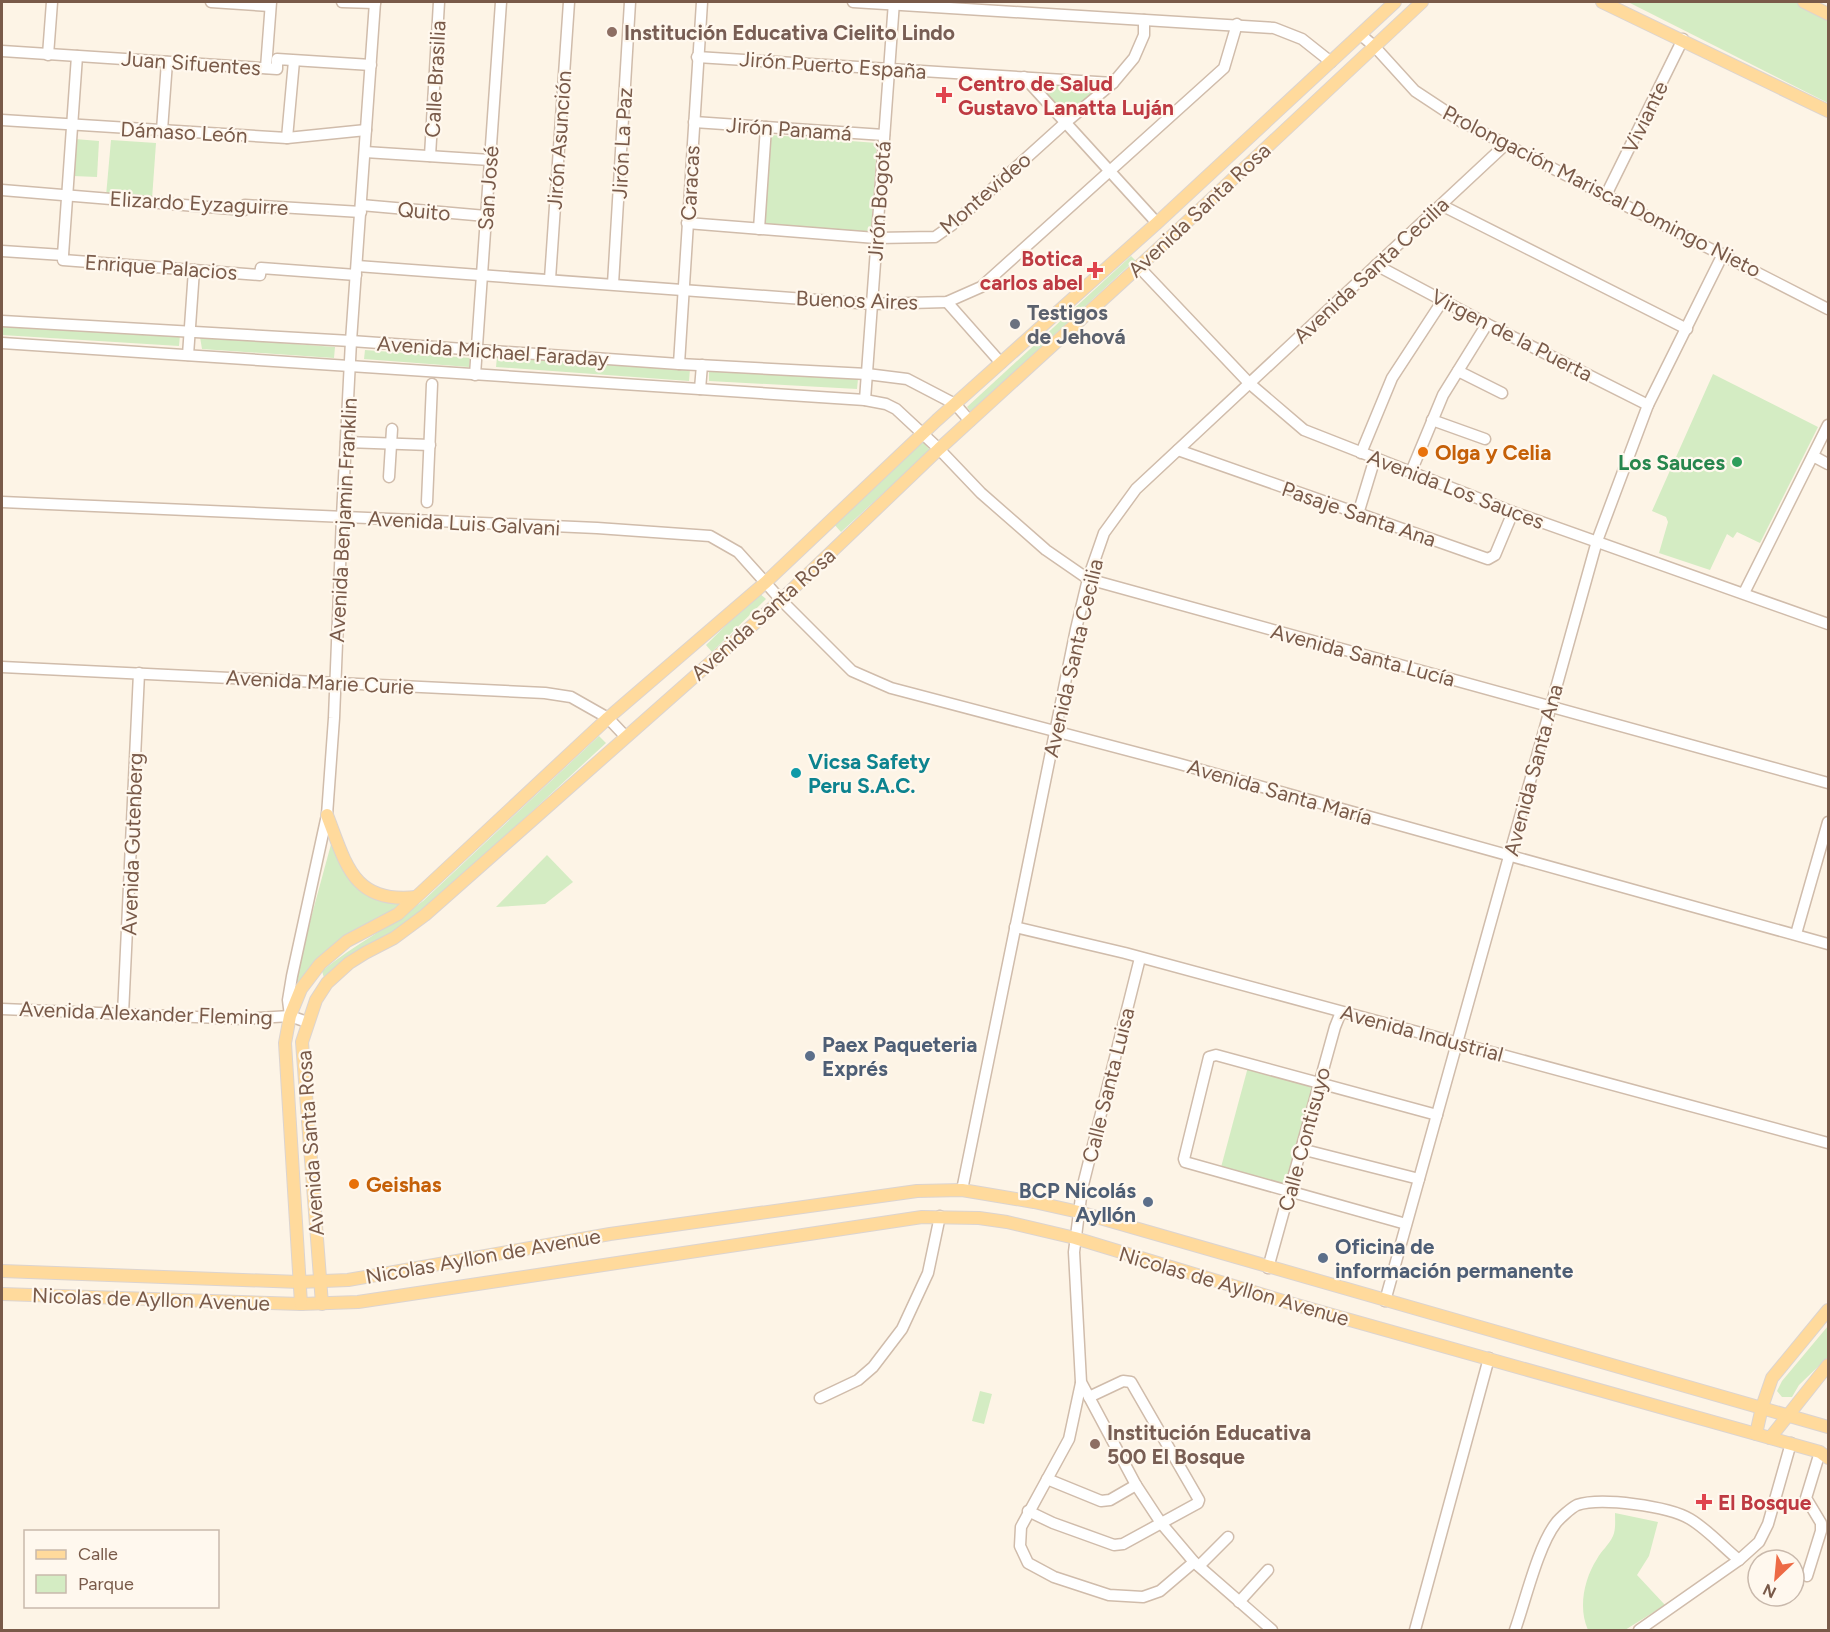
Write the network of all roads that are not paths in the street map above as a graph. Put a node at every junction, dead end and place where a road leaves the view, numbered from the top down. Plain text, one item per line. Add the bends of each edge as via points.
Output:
1 (52, 2) edge
2 (212, 2) edge
3 (342, 2) edge
4 (375, 2) edge
5 (439, 2) edge
6 (501, 2) edge
7 (569, 2) edge
8 (630, 2) edge
9 (702, 2) edge
10 (853, 2) edge
11 (1395, 2) edge
12 (1422, 2) edge
13 (1602, 2) edge
14 (1804, 2) edge
15 (893, 3) edge
16 (271, 4) edge
17 (1828, 14) edge
18 (1144, 20) junction
19 (1237, 24) junction
20 (1361, 35) junction
21 (1683, 39) junction
22 (1375, 47) junction
23 (2, 51) edge
24 (48, 54) junction
25 (77, 56) junction
26 (697, 57) junction
27 (294, 60) junction
28 (167, 62) junction
29 (1331, 62) junction
30 (371, 65) junction
31 (266, 68) junction
32 (888, 69) junction
33 (1024, 77) junction
34 (1113, 83) junction
35 (1828, 111) edge
36 (2, 120) edge
37 (693, 122) junction
38 (1065, 123) junction
39 (72, 126) junction
40 (766, 127) junction
41 (162, 130) junction
42 (366, 130) junction
43 (884, 135) junction
44 (287, 138) junction
45 (1505, 145) junction
46 (365, 152) junction
47 (430, 156) junction
48 (490, 159) junction
49 (1111, 172) junction
50 (2, 190) edge
51 (67, 195) junction
52 (1606, 195) junction
53 (1441, 205) junction
54 (361, 209) junction
55 (486, 216) junction
56 (687, 223) junction
57 (1157, 223) junction
58 (759, 229) junction
59 (876, 238) junction
60 (2, 251) edge
61 (1723, 254) junction
62 (63, 255) junction
63 (1376, 265) junction
64 (1138, 266) junction
65 (194, 270) junction
66 (356, 271) junction
67 (482, 275) junction
68 (550, 279) junction
69 (613, 284) junction
70 (683, 290) junction
71 (1443, 300) junction
72 (947, 302) junction
73 (872, 304) junction
74 (1828, 309) edge
75 (2, 321) edge
76 (1487, 324) junction
77 (1687, 329) junction
78 (190, 332) junction
79 (351, 341) junction
80 (2, 343) edge
81 (477, 350) junction
82 (188, 355) junction
83 (1001, 363) junction
84 (679, 364) junction
85 (350, 365) junction
86 (702, 365) junction
87 (1458, 371) junction
88 (867, 374) junction
89 (475, 375) junction
90 (1249, 383) junction
91 (432, 384) dead end
92 (700, 389) junction
93 (1502, 393) dead end
94 (865, 400) junction
95 (955, 404) junction
96 (1648, 405) junction
97 (1432, 420) junction
98 (970, 421) junction
99 (1828, 425) edge
100 (393, 429) dead end
101 (922, 434) junction
102 (1485, 439) dead end
103 (346, 442) junction
104 (391, 444) junction
105 (430, 446) junction
106 (939, 449) junction
107 (1178, 450) junction
108 (1361, 453) junction
109 (1813, 456) junction
110 (1375, 458) junction
111 (1828, 464) edge
112 (1411, 472) junction
113 (389, 477) dead end
114 (2, 502) edge
115 (427, 502) dead end
116 (1513, 512) junction
117 (1358, 514) junction
118 (342, 517) junction
119 (1597, 541) junction
120 (1088, 579) junction
121 (766, 582) junction
122 (1744, 592) junction
123 (781, 600) junction
124 (1828, 624) edge
125 (2, 667) edge
126 (139, 673) junction
127 (335, 683) junction
128 (1550, 708) junction
129 (608, 718) junction
130 (1056, 731) junction
131 (625, 736) junction
132 (1828, 783) edge
133 (327, 815) junction
134 (1828, 822) edge
135 (1510, 856) junction
136 (416, 897) junction
137 (1015, 927) junction
138 (1796, 934) junction
139 (1828, 944) edge
140 (1140, 958) junction
141 (2, 1009) edge
142 (1341, 1012) junction
143 (123, 1014) junction
144 (290, 1016) junction
145 (307, 1022) junction
146 (1457, 1042) junction
147 (1319, 1084) junction
148 (1437, 1115) junction
149 (1828, 1143) edge
150 (1301, 1149) junction
151 (1419, 1179) junction
152 (962, 1190) junction
153 (1289, 1191) junction
154 (1079, 1212) junction
155 (940, 1216) junction
156 (1406, 1224) junction
157 (1076, 1238) junction
158 (1268, 1268) junction
159 (2, 1271) edge
160 (299, 1282) junction
161 (321, 1282) junction
162 (2, 1294) edge
163 (1385, 1301) junction
164 (301, 1304) junction
165 (322, 1304) junction
166 (1828, 1310) edge
167 (1489, 1358) junction
168 (1828, 1365) edge
169 (1081, 1382) junction
170 (1089, 1397) junction
171 (820, 1398) dead end
172 (1762, 1407) junction
173 (1788, 1415) junction
174 (1828, 1427) edge
175 (1756, 1434) junction
176 (1770, 1438) junction
177 (1791, 1443) junction
178 (1826, 1454) edge
179 (1047, 1479) junction
180 (1136, 1485) junction
181 (1028, 1511) junction
182 (1161, 1523) junction
183 (1228, 1537) dead end
184 (1739, 1560) junction
185 (1196, 1564) junction
186 (1268, 1570) dead end
187 (1807, 1576) dead end
188 (1239, 1602) junction
189 (1272, 1630) edge
190 (1415, 1630) edge
191 (1515, 1630) edge
192 (1639, 1630) edge

1 - 24 street
2 - 16 street
3 - 4 street
4 - 30 street, Avenida Benjamin Franklin
5 - 47 street, Calle Brasilia
6 - 48 street, San José
7 - 68 street, Jirón Asunción
8 - 69 street, Jirón La Paz
9 - 26 street, Caracas
10 - 15 street
11 - 20 main road, Avenida Santa Rosa
12 - 22 main road, Avenida Santa Rosa
13 - 21 main road
14 - 17 main road
15 - 18 street
15 - 32 street, Jirón Bogotá
16 - 31 street
18 - 19 street
18 - 34 street, Montevideo via 1144,35 1134,58
19 - 29 street via 1274,28 1302,39
19 - 49 street, Buenos Aires via 1224,69
20 - 22 street, Prolongación Mariscal Domingo Nieto
20 - 29 main road, Avenida Santa Rosa
21 - 35 main road
21 - 52 street, Viviante
22 - 45 street, Prolongación Mariscal Domingo Nieto via 1416,91
22 - 64 main road, Avenida Santa Rosa
23 - 24 street, Juan Sifuentes
24 - 25 street, Juan Sifuentes
25 - 28 street, Juan Sifuentes
25 - 39 street
26 - 32 street, Jirón Puerto España
26 - 37 street, Caracas
27 - 30 street, Juan Sifuentes
27 - 31 street, Juan Sifuentes via 277,59 277,69
27 - 44 street
28 - 31 street, Juan Sifuentes
28 - 41 street
29 - 57 main road, Avenida Santa Rosa
30 - 42 street, Avenida Benjamin Franklin
32 - 33 street, Jirón Puerto España
32 - 43 street, Jirón Bogotá
33 - 34 street, Jirón Puerto España
33 - 38 street
34 - 38 street, Montevideo
36 - 39 street, Dámaso León
37 - 40 street, Jirón Panamá
37 - 56 street, Caracas
38 - 49 street
38 - 59 street, Montevideo via 935,237
39 - 41 street, Dámaso León
39 - 51 street
40 - 43 street, Jirón Panamá
40 - 58 street
41 - 44 street, Dámaso León
42 - 44 street, Dámaso León
42 - 46 street, Avenida Benjamin Franklin
43 - 59 street, Jirón Bogotá
45 - 52 street, Prolongación Mariscal Domingo Nieto
45 - 53 street, Avenida Santa Cecilia
46 - 47 street
46 - 54 street, Avenida Benjamin Franklin
47 - 48 street
48 - 55 street, San José
49 - 57 street
49 - 72 street, Buenos Aires via 981,287
50 - 51 street, Elizardo Eyzaguirre
51 - 54 street, Elizardo Eyzaguirre via 244,210 245,205
51 - 62 street
52 - 61 street, Prolongación Mariscal Domingo Nieto
53 - 63 street, Avenida Santa Cecilia
53 - 77 street
54 - 55 street, Quito
54 - 66 street, Avenida Benjamin Franklin
55 - 67 street, San José
56 - 58 street, Montevideo
56 - 70 street, Caracas
57 - 83 main road, Avenida Santa Rosa
58 - 59 street, Montevideo
59 - 73 street, Jirón Bogotá
60 - 62 street, Enrique Palacios
61 - 74 street, Prolongación Mariscal Domingo Nieto
61 - 77 street, Avenida Santa Ana
62 - 65 street, Enrique Palacios via 63,260
63 - 71 street, Virgen de la Puerta
63 - 90 street, Avenida Santa Cecilia
64 - 90 street, Avenida Los Sauces
64 - 98 main road, Avenida Santa Rosa
65 - 66 street, Enrique Palacios via 260,275 261,268
65 - 78 street
66 - 67 street, Buenos Aires
66 - 79 street, Avenida Benjamin Franklin
67 - 68 street, Buenos Aires
67 - 81 street, San José
68 - 69 street, Buenos Aires
69 - 70 street, Buenos Aires
70 - 73 street, Buenos Aires
70 - 84 street, Caracas
71 - 76 street, Virgen de la Puerta
71 - 108 street via 1392,378
72 - 73 street, Buenos Aires
72 - 83 street
73 - 88 street, Jirón Bogotá
75 - 78 street, Avenida Michael Faraday
76 - 87 street
76 - 96 street, Virgen de la Puerta
77 - 96 street, Avenida Santa Ana
78 - 79 street, Avenida Michael Faraday
78 - 82 street
79 - 81 street, Avenida Michael Faraday
79 - 85 street, Avenida Benjamin Franklin
80 - 82 street, Avenida Michael Faraday
81 - 84 street, Avenida Michael Faraday
81 - 89 street, San José
82 - 85 street, Avenida Michael Faraday
83 - 95 main road, Avenida Santa Rosa
84 - 86 street, Avenida Michael Faraday
85 - 89 street, Avenida Michael Faraday
85 - 103 street, Avenida Benjamin Franklin
86 - 88 street, Avenida Michael Faraday
86 - 92 street
87 - 93 street
87 - 97 street
88 - 94 street, Jirón Bogotá
88 - 95 street, Avenida Michael Faraday via 907,379
89 - 92 street, Avenida Michael Faraday
90 - 107 street, Avenida Santa Cecilia
90 - 108 street, Avenida Los Sauces via 1305,429
91 - 105 street
92 - 94 street, Avenida Michael Faraday
94 - 101 street, Avenida Michael Faraday via 886,404
95 - 98 street, Avenida Michael Faraday
95 - 101 main road, Avenida Santa Rosa
96 - 119 street, Avenida Santa Ana
97 - 102 street
97 - 112 street
98 - 106 main road, Avenida Santa Rosa
99 - 109 street
100 - 104 street
101 - 106 street, Avenida Michael Faraday
101 - 121 main road, Avenida Santa Rosa
103 - 104 street
103 - 118 street, Avenida Benjamin Franklin
104 - 105 street
104 - 113 street
105 - 115 street
106 - 120 street, Avenida Santa Lucía via 1038,543
106 - 123 main road, Avenida Santa Rosa
107 - 117 street, Pasaje Santa Ana
107 - 120 street, Avenida Santa Cecilia via 1136,489 1104,533
108 - 110 street, Avenida Los Sauces
109 - 111 street
109 - 122 street
110 - 112 street, Avenida Los Sauces
110 - 117 street
112 - 116 street, Avenida Los Sauces
114 - 118 street, Avenida Luis Galvani
116 - 117 street, Pasaje Santa Ana via 1495,555 1488,559
116 - 119 street, Avenida Los Sauces
118 - 121 street, Avenida Luis Galvani via 710,536 738,552
118 - 127 street, Avenida Benjamin Franklin
119 - 122 street, Avenida Los Sauces
119 - 128 street, Avenida Santa Ana
120 - 128 street, Avenida Santa Lucía
120 - 130 street, Avenida Santa Cecilia
121 - 123 street, Avenida Santa María
121 - 129 main road, Avenida Santa Rosa
122 - 124 street, Avenida Los Sauces
123 - 130 street, Avenida Santa María via 852,671 891,688
123 - 131 main road, Avenida Santa Rosa
125 - 126 street, Avenida Marie Curie
126 - 127 street, Avenida Marie Curie
126 - 143 street, Avenida Gutenberg
127 - 129 street, Avenida Marie Curie via 545,693 571,697
127 - 133 street, Avenida Benjamin Franklin
128 - 132 street, Avenida Santa Lucía
128 - 135 street, Avenida Santa Ana
129 - 131 street, Avenida Marie Curie
129 - 136 main road, Avenida Santa Rosa
130 - 135 street, Avenida Santa María
130 - 137 street, Avenida Santa Cecilia
131 - 145 main road, Avenida Santa Rosa via 425,915 349,963 327,983
133 - 136 main road via 359,884 374,894 397,899
133 - 144 street, Avenida Benjamin Franklin via 292,976
134 - 138 street
135 - 138 street, Avenida Santa María
135 - 146 street, Avenida Santa Ana
136 - 144 main road, Avenida Santa Rosa via 398,914 347,941 320,964 302,989
137 - 140 street, Avenida Industrial
137 - 152 street, Avenida Santa Cecilia
138 - 139 street, Avenida Santa María
140 - 142 street, Avenida Industrial
140 - 154 street, Calle Santa Luisa
141 - 143 street, Avenida Alexander Fleming
142 - 146 street, Avenida Industrial
142 - 147 street, Calle Contisuyo
143 - 144 street, Avenida Alexander Fleming via 244,1019
144 - 145 street
144 - 160 main road, Avenida Santa Rosa via 285,1043
145 - 161 main road, Avenida Santa Rosa via 302,1042
146 - 148 street, Avenida Santa Ana
146 - 149 street, Avenida Industrial
147 - 148 street
147 - 150 street, Calle Contisuyo
147 - 153 street via 1216,1055 1209,1058 1184,1159 1188,1164
148 - 151 street, Avenida Santa Ana
150 - 151 street
150 - 153 street, Calle Contisuyo
151 - 156 street, Avenida Santa Ana
152 - 154 main road, Nicolas de Ayllon Avenue
152 - 161 main road, Nicolas Ayllon de Avenue via 917,1191 610,1234
153 - 156 street
153 - 158 street, Calle Contisuyo
154 - 157 street, Calle Santa Luisa
154 - 158 main road, Nicolas de Ayllon Avenue
155 - 157 main road, Nicolas de Ayllon Avenue via 1007,1222
155 - 165 main road, Nicolas Ayllon de Avenue via 440,1291
155 - 171 street via 928,1273 902,1329 858,1380
156 - 163 street, Avenida Santa Ana
157 - 167 main road, Nicolas de Ayllon Avenue
157 - 169 street, Calle Santa Luisa
158 - 163 main road, Nicolas de Ayllon Avenue
159 - 160 main road, Nicolas de Ayllon Avenue
160 - 161 main road, Nicolas Ayllon de Avenue
160 - 164 main road, Avenida Santa Rosa
161 - 165 main road, Avenida Santa Rosa
162 - 164 main road, Nicolas de Ayllon Avenue
163 - 172 main road, Nicolas de Ayllon Avenue
164 - 165 main road, Nicolas Ayllon de Avenue
166 - 172 main road via 1772,1378
167 - 175 main road, Nicolas de Ayllon Avenue
167 - 190 street
168 - 173 main road
169 - 170 street
169 - 179 street via 1069,1439
170 - 180 street
170 - 182 street via 1123,1381 1131,1382 1199,1500
172 - 173 main road, Nicolas de Ayllon Avenue
172 - 175 main road
173 - 174 main road, Nicolas de Ayllon Avenue
173 - 176 main road
175 - 176 main road, Nicolas de Ayllon Avenue
176 - 177 main road, Nicolas de Ayllon Avenue
177 - 178 main road, Nicolas de Ayllon Avenue
177 - 184 street via 1768,1524 1759,1542
178 - 187 street via 1806,1498 1821,1522
179 - 180 street via 1101,1501
179 - 181 street
180 - 182 street
181 - 182 street via 1114,1545
181 - 185 street via 1021,1527 1020,1546 1028,1563 1054,1577 1109,1595 1143,1597 1160,1591
182 - 185 street
183 - 185 street
184 - 191 street via 1691,1519 1669,1510 1610,1503 1576,1506 1556,1523 1545,1542
184 - 192 street
185 - 188 street
186 - 188 street
188 - 189 street

